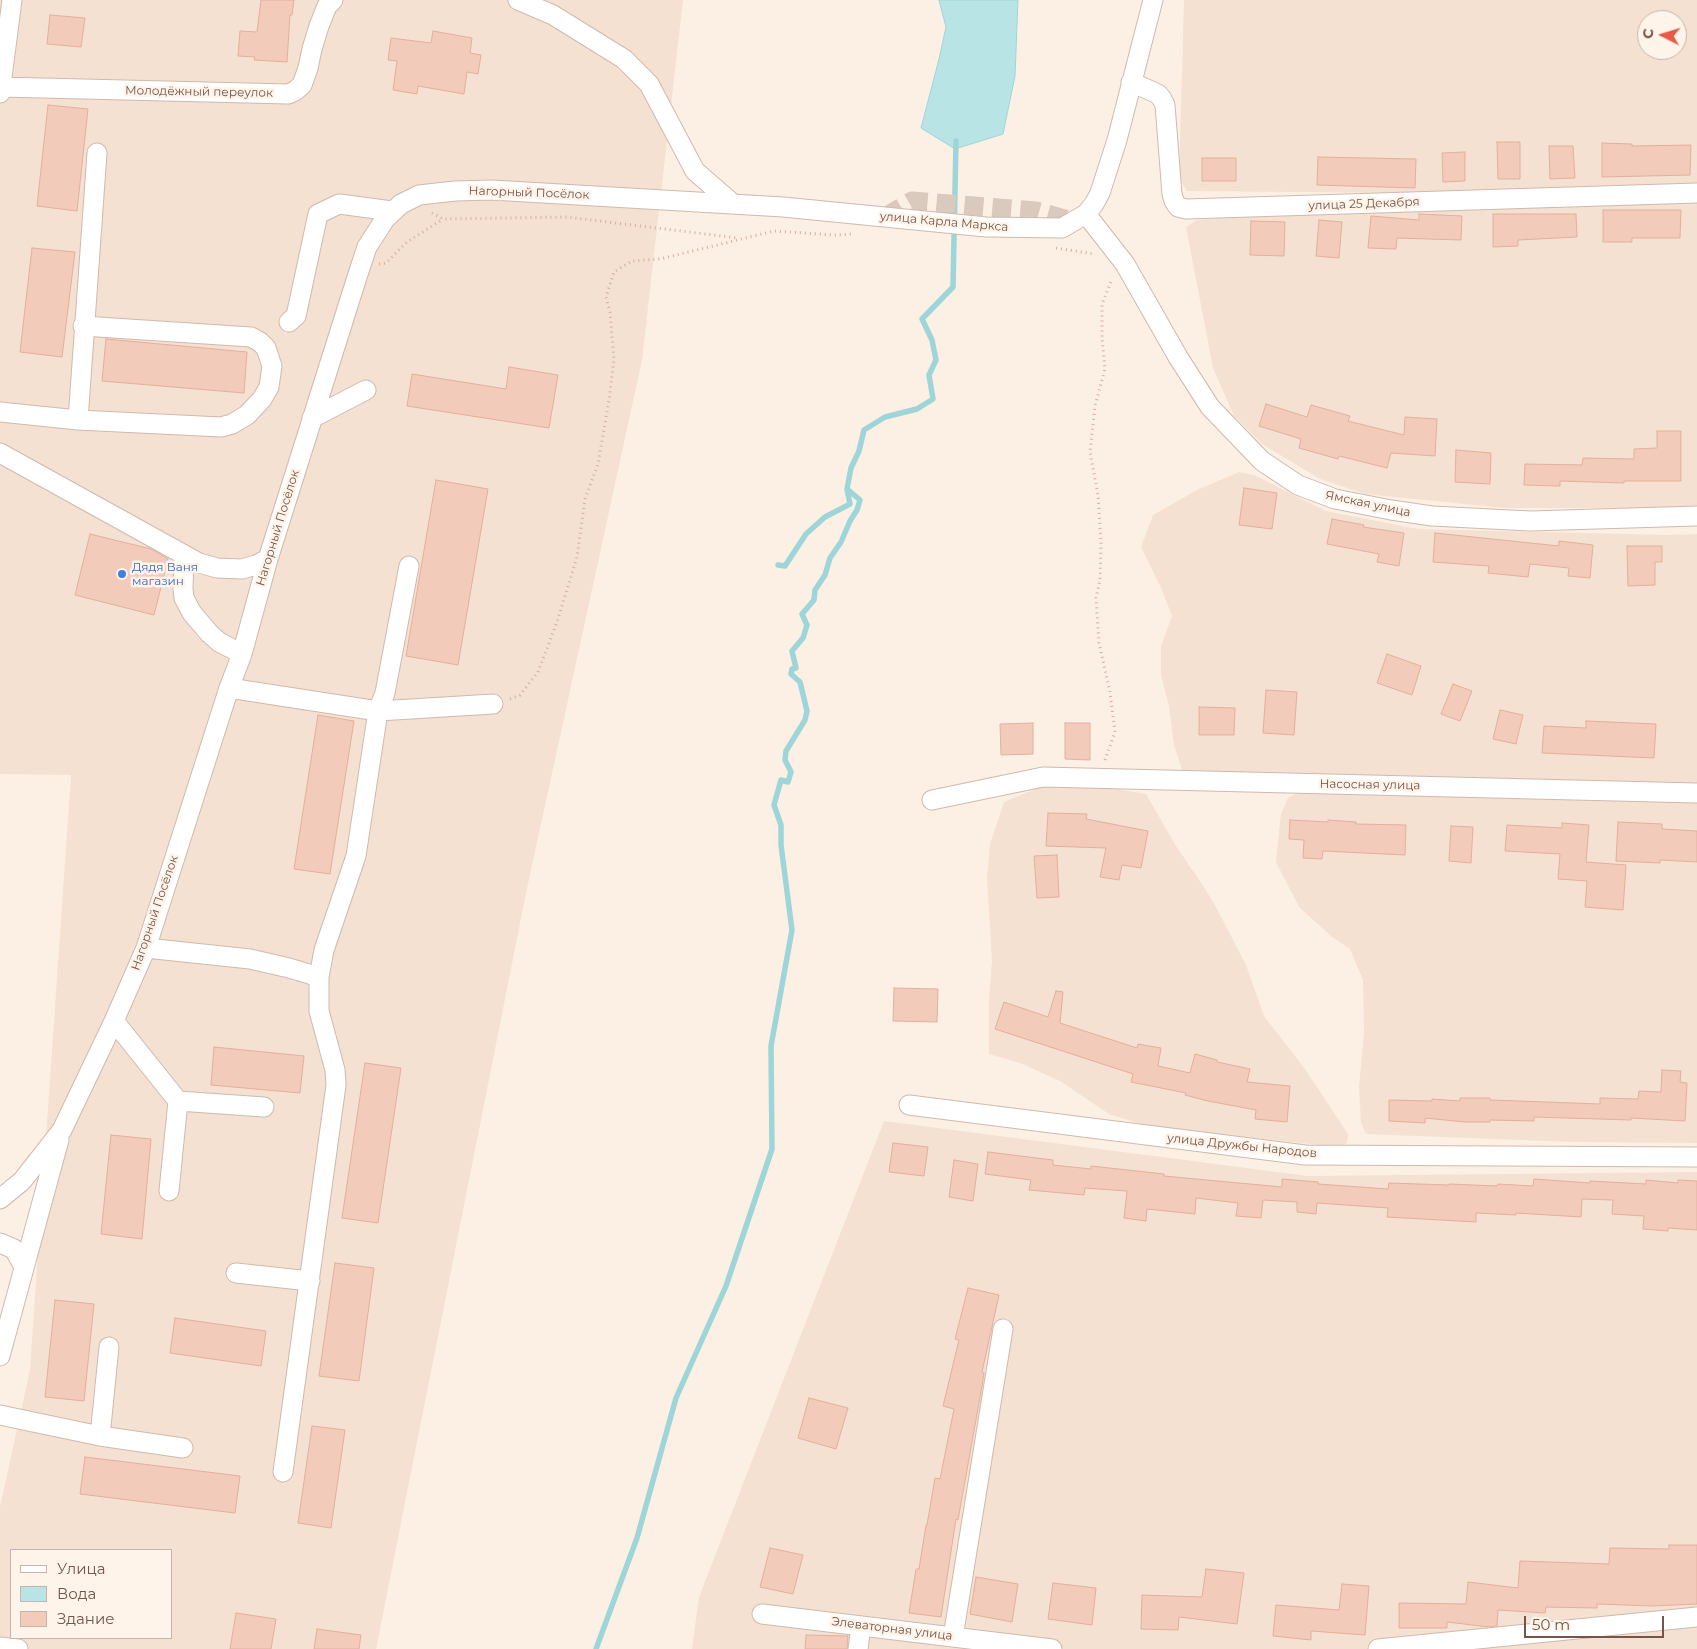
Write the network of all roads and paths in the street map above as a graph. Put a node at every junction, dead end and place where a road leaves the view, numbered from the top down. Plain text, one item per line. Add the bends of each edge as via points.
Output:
1 (12, 0) edge
2 (333, 0) edge
3 (518, 0) edge
4 (1153, 0) edge
5 (1131, 82) junction
6 (1, 87) edge
7 (0, 93) edge
8 (97, 153) dead end
9 (1697, 193) edge
10 (733, 204) junction
11 (426, 210) dead end
12 (392, 211) junction
13 (1086, 214) junction
14 (443, 219) junction
15 (861, 234) dead end
16 (741, 238) junction
17 (1120, 258) junction
18 (371, 265) dead end
19 (289, 322) dead end
20 (83, 326) junction
21 (366, 390) dead end
22 (0, 412) edge
23 (312, 418) junction
24 (78, 420) junction
25 (0, 453) edge
26 (1697, 516) edge
27 (184, 555) junction
28 (268, 559) junction
29 (409, 566) dead end
30 (242, 654) junction
31 (229, 688) junction
32 (493, 704) joint
33 (378, 710) junction
34 (1099, 779) junction
35 (1697, 793) edge
36 (932, 800) dead end
37 (146, 948) junction
38 (319, 977) junction
39 (114, 1021) junction
40 (178, 1101) junction
41 (909, 1105) dead end
42 (264, 1107) dead end
43 (62, 1130) junction
44 (1697, 1157) edge
45 (169, 1191) dead end
46 (0, 1199) edge
47 (0, 1243) edge
48 (24, 1267) junction
49 (236, 1273) dead end
50 (310, 1281) junction
51 (1003, 1330) dead end
52 (109, 1347) dead end
53 (0, 1356) edge
54 (0, 1415) edge
55 (100, 1436) junction
56 (183, 1448) dead end
57 (283, 1472) dead end
58 (762, 1614) dead end
59 (1697, 1617) edge
60 (862, 1626) junction
61 (953, 1637) junction
62 (0, 1647) edge
63 (18, 1649) edge
64 (858, 1649) edge
65 (1052, 1649) edge
66 (1378, 1649) edge

1 - 6 street
2 - 6 street, Молодёжный переулок via 319,26 302,86 288,94
3 - 10 street via 552,14 624,59 649,84 694,171
4 - 5 street
5 - 9 street, улица 25 Декабря via 1162,99 1172,194 1178,207 1186,209
5 - 13 street via 1100,193
6 - 7 street
8 - 20 street
10 - 12 street, Нагорный Посёлок via 473,190 418,195
10 - 13 street, Нагорный Посёлок via 858,214 862,227 1054,239 1062,228
11 - 14 path
12 - 19 street via 339,204 318,214 296,316
12 - 23 street, Нагорный Посёлок via 368,247
13 - 17 street, Ямская улица
14 - 16 path via 567,217
14 - 18 path via 407,242 386,262
15 - 16 path via 774,231
16 - 32 path via 660,258 632,261 614,272 606,297 614,359 609,400 598,464 585,499 577,557 538,672 520,695
17 - 26 street, Ямская улица via 1210,407 1262,461 1298,485 1335,499 1432,516 1530,521
17 - 34 path via 1102,304 1105,369 1095,406 1090,452 1098,495 1101,542 1096,598 1099,643 1115,732
20 - 24 street
20 - 24 street via 251,338 266,348 272,366 269,387 262,399 247,415 232,424 221,427
21 - 23 street
22 - 24 street
23 - 28 street, Нагорный Посёлок
25 - 27 street
27 - 28 street via 208,566 225,569 247,568
27 - 30 street via 184,598 192,613 209,634
28 - 30 street, Нагорный Посёлок
29 - 33 street via 385,693
30 - 31 street, Нагорный Посёлок
31 - 33 street
31 - 37 street, Нагорный Посёлок
32 - 33 street
33 - 38 street via 356,856 324,950
34 - 35 street, Насосная улица
34 - 36 street, Насосная улица via 1043,777
37 - 38 street via 250,959
37 - 39 street, Нагорный Посёлок
38 - 50 street via 319,1012 336,1085
39 - 40 street
39 - 43 street, Нагорный Посёлок
40 - 42 street
40 - 45 street
41 - 44 street, улица Дружбы Народов via 1305,1155
43 - 46 street, Нагорный Посёлок via 22,1181
43 - 48 street
47 - 48 street via 14,1249
48 - 53 street
49 - 50 street
50 - 57 street
51 - 61 street
52 - 55 street
54 - 55 street
55 - 56 street
58 - 60 street, Элеваторная улица
59 - 66 street
60 - 61 street, Элеваторная улица
60 - 64 street
61 - 65 street, Элеваторная улица
62 - 63 street

